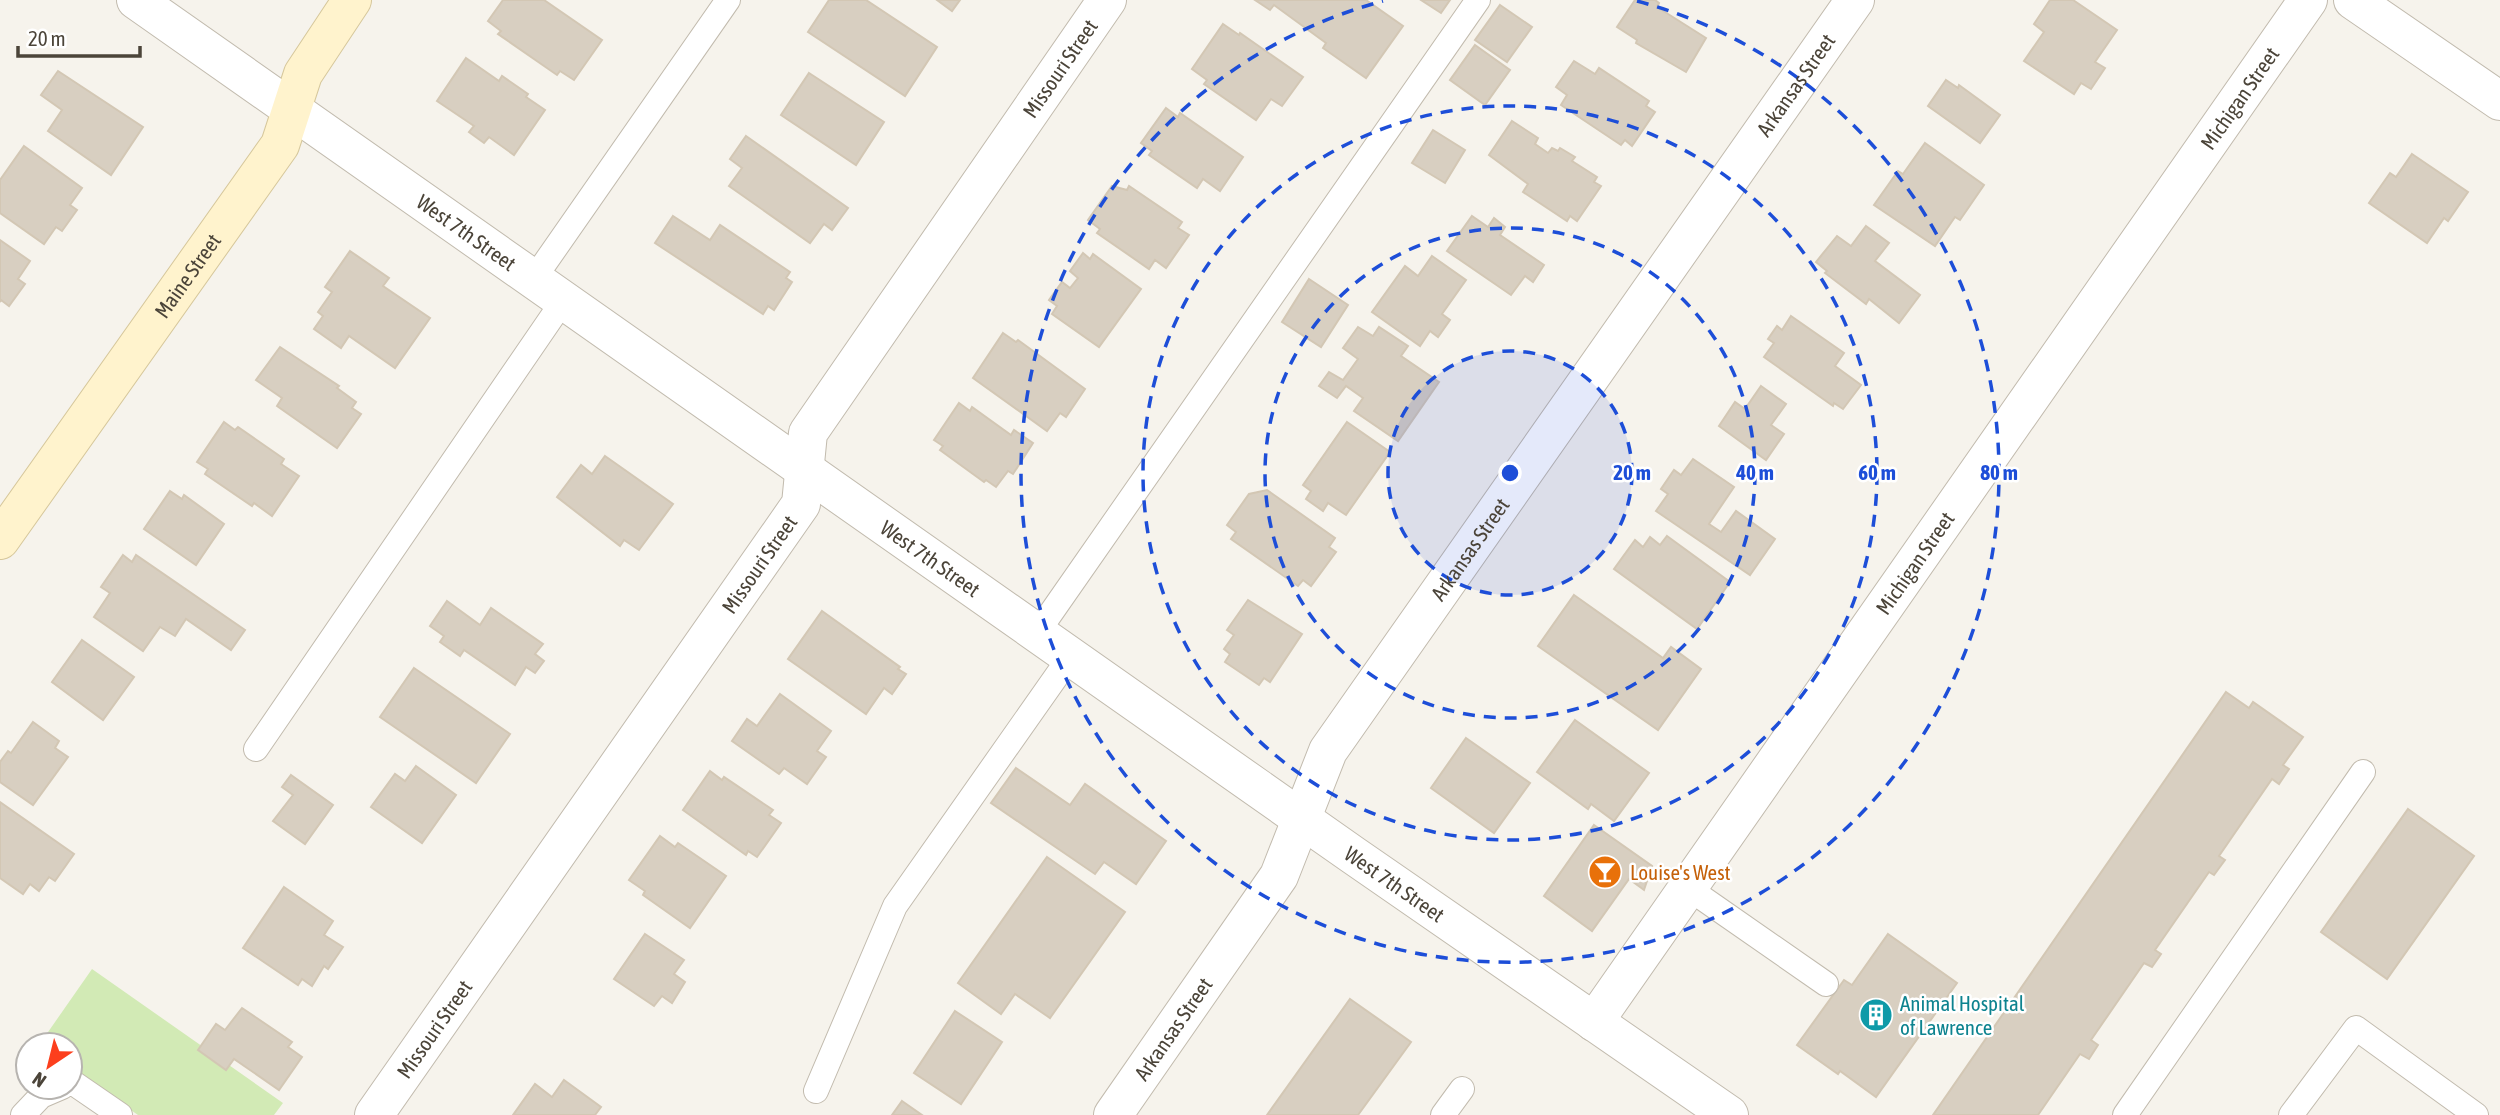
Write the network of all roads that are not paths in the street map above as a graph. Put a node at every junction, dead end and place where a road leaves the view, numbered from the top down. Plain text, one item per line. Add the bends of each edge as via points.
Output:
1 (136, 0) edge
2 (352, 0) edge
3 (728, 0) edge
4 (1107, 0) edge
5 (1478, 0) edge
6 (1855, 0) edge
7 (2308, 0) edge
8 (2353, 0) edge
9 (2500, 101) edge
10 (292, 109) junction
11 (533, 279) junction
12 (563, 301) junction
13 (804, 470) junction
14 (0, 540) edge
15 (1037, 634) junction
16 (1070, 657) junction
17 (256, 749) dead end
18 (2363, 772) dead end
19 (1302, 819) junction
20 (1688, 888) junction
21 (1826, 984) dead end
22 (1594, 1022) junction
23 (1462, 1089) dead end
24 (84, 1091) edge
25 (816, 1091) dead end
26 (36, 1101) edge
27 (23, 1115) edge
28 (120, 1115) edge
29 (374, 1115) edge
30 (1113, 1115) edge
31 (1443, 1115) edge
32 (1729, 1115) edge
33 (2125, 1115) edge
34 (2291, 1115) edge
35 (2476, 1115) edge

1 - 10 street, West 7th Street
2 - 10 street, Maine Street via 303,74
3 - 11 lane
4 - 13 street, Missouri Street via 808,433
5 - 15 lane
6 - 19 street, Arkansas Street via 1328,751
7 - 20 street, Michigan Street
8 - 9 street
10 - 11 street, West 7th Street
10 - 14 street, Maine Street via 280,145
11 - 12 street, West 7th Street
12 - 13 street, West 7th Street
12 - 17 lane
13 - 15 street, West 7th Street
13 - 29 street, Missouri Street via 801,505
15 - 16 street, West 7th Street
16 - 19 street, West 7th Street
16 - 25 lane via 895,906
18 - 33 lane
19 - 22 street, West 7th Street
19 - 30 street, Arkansas Street via 1279,876
20 - 21 lane
20 - 22 street, Michigan Street
22 - 32 street, West 7th Street
23 - 31 lane
24 - 28 lane
26 - 27 lane
34 - 35 lane via 2356,1028

